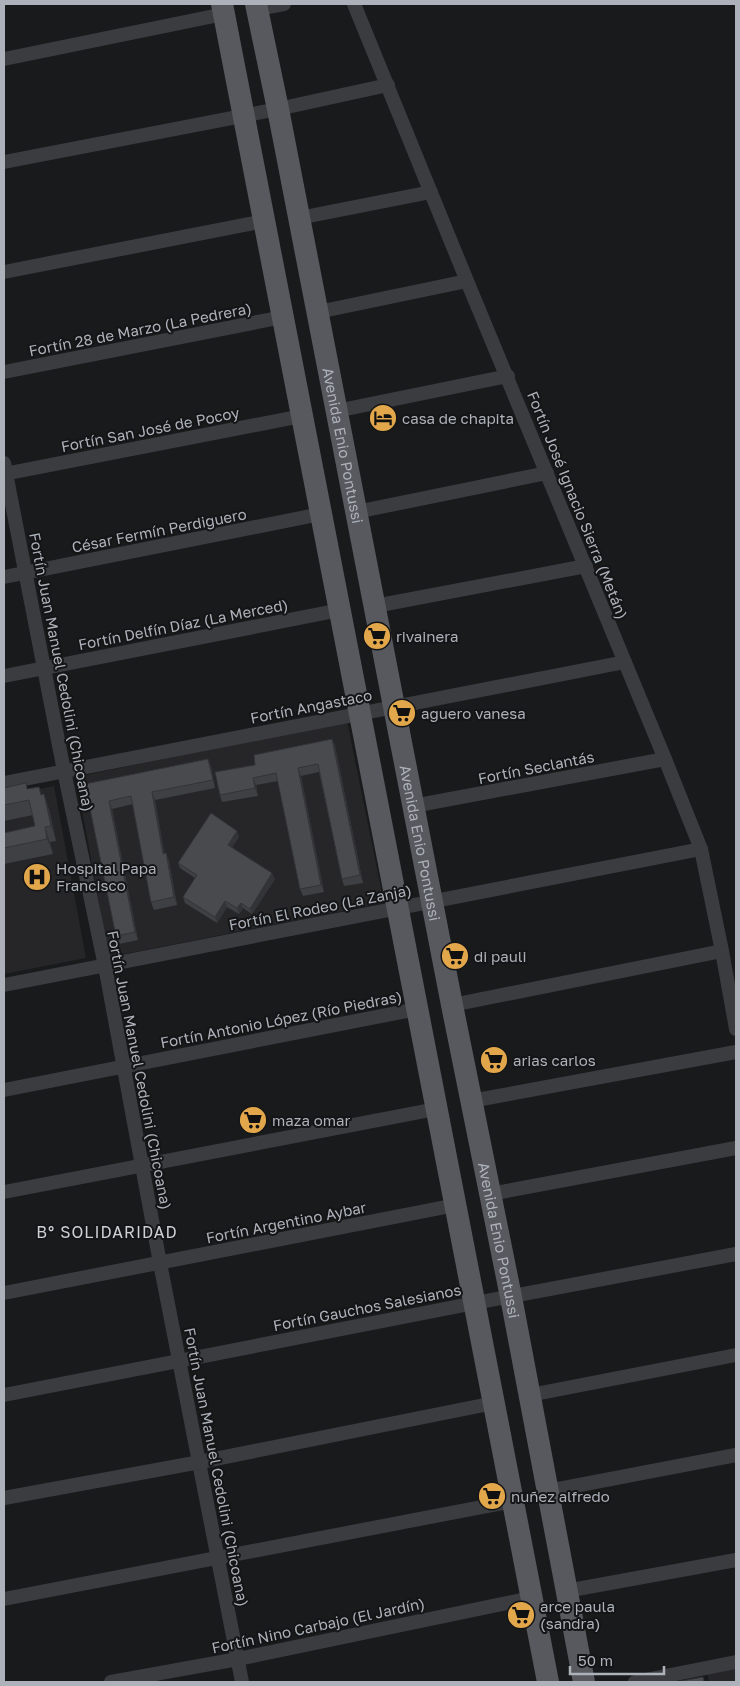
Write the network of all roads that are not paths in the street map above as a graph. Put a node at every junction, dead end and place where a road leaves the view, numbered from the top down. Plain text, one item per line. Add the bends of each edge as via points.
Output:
1 (284, 4) edge
2 (354, 4) edge
3 (257, 7) edge
4 (223, 9) edge
5 (4, 58) edge
6 (388, 85) junction
7 (278, 109) junction
8 (244, 116) junction
9 (4, 162) edge
10 (431, 192) junction
11 (299, 218) junction
12 (264, 221) junction
13 (4, 272) edge
14 (467, 281) junction
15 (318, 312) junction
16 (283, 317) junction
17 (4, 372) edge
18 (508, 376) junction
19 (336, 411) junction
20 (302, 416) junction
21 (4, 471) edge
22 (547, 473) junction
23 (356, 512) junction
24 (321, 514) junction
25 (586, 566) junction
26 (26, 572) junction
27 (4, 577) edge
28 (375, 606) junction
29 (340, 610) junction
30 (625, 662) junction
31 (44, 668) junction
32 (4, 676) edge
33 (394, 707) junction
34 (360, 714) junction
35 (665, 759) junction
36 (64, 771) junction
37 (4, 783) edge
38 (414, 806) junction
39 (701, 849) junction
40 (432, 902) junction
41 (397, 909) junction
42 (722, 951) junction
43 (105, 966) junction
44 (731, 970) edge
45 (4, 985) edge
46 (452, 1005) junction
47 (417, 1009) junction
48 (736, 1029) edge
49 (736, 1052) edge
50 (124, 1067) junction
51 (4, 1090) edge
52 (471, 1101) junction
53 (436, 1109) junction
54 (736, 1148) edge
55 (142, 1166) junction
56 (4, 1192) edge
57 (490, 1194) junction
58 (456, 1205) junction
59 (736, 1254) edge
60 (160, 1263) junction
61 (4, 1293) edge
62 (511, 1297) junction
63 (475, 1303) junction
64 (736, 1355) edge
65 (180, 1360) junction
66 (4, 1395) edge
67 (530, 1395) junction
68 (494, 1404) junction
69 (736, 1455) edge
70 (200, 1462) junction
71 (548, 1491) junction
72 (4, 1498) edge
73 (513, 1501) junction
74 (218, 1559) junction
75 (736, 1560) edge
76 (566, 1591) junction
77 (532, 1598) junction
78 (4, 1599) edge
79 (238, 1659) junction
80 (736, 1662) edge
81 (111, 1682) edge
82 (242, 1682) edge
83 (548, 1682) edge
84 (584, 1682) edge
85 (635, 1682) edge

1 - 3 street
2 - 6 street, Fortín José Ignacio Sierra (Metán)
3 - 7 main road, Avenida Enio Pontussi
4 - 5 street
4 - 8 main road
6 - 7 street
6 - 10 street, Fortín José Ignacio Sierra (Metán)
7 - 8 street
7 - 11 main road, Avenida Enio Pontussi
8 - 9 street
8 - 12 main road
10 - 11 street
10 - 14 street, Fortín José Ignacio Sierra (Metán)
11 - 15 main road, Avenida Enio Pontussi
12 - 13 street
12 - 16 main road
14 - 15 street
14 - 18 street, Fortín José Ignacio Sierra (Metán)
15 - 19 main road, Avenida Enio Pontussi
16 - 17 street, Fortín 28 de Marzo (La Pedrera)
16 - 20 main road
18 - 19 street
18 - 22 street, Fortín José Ignacio Sierra (Metán)
19 - 23 main road, Avenida Enio Pontussi
20 - 21 street, Fortín San José de Pocoy
20 - 24 main road
21 - 26 street, Fortín Juan Manuel Cedolini (Chicoana)
22 - 23 street
22 - 25 street, Fortín José Ignacio Sierra (Metán)
23 - 28 main road, Avenida Enio Pontussi
24 - 26 street, César Fermín Perdiguero
24 - 29 main road
25 - 28 street
25 - 30 street, Fortín José Ignacio Sierra (Metán)
26 - 27 street, César Fermín Perdiguero
26 - 31 street, Fortín Juan Manuel Cedolini (Chicoana)
28 - 33 main road, Avenida Enio Pontussi
29 - 31 street, Fortín Delfín Díaz (La Merced)
29 - 34 main road
30 - 33 street, Fortín Angastaco
30 - 35 street, Fortín José Ignacio Sierra (Metán)
31 - 32 street, Fortín Delfín Díaz (La Merced)
31 - 36 street, Fortín Juan Manuel Cedolini (Chicoana)
33 - 34 street, Fortín Angastaco
33 - 38 main road, Avenida Enio Pontussi
34 - 36 street, Fortín Angastaco
34 - 41 main road
35 - 38 street, Fortín Seclantás
35 - 39 street, Fortín José Ignacio Sierra (Metán)
36 - 37 street, Fortín Angastaco
36 - 43 street, Fortín Juan Manuel Cedolini (Chicoana)
38 - 40 main road, Avenida Enio Pontussi
39 - 40 street, Fortín El Rodeo (La Zanja)
39 - 42 street, Fortín José Ignacio Sierra (Metán)
40 - 41 street, Fortín El Rodeo (La Zanja)
40 - 46 main road, Avenida Enio Pontussi
41 - 43 street, Fortín El Rodeo (La Zanja)
41 - 47 main road
42 - 44 street, Fortín José Ignacio Sierra (Metán)
42 - 46 street
43 - 45 street, Fortín El Rodeo (La Zanja)
43 - 50 street, Fortín Juan Manuel Cedolini (Chicoana)
44 - 48 street, Fortín José Ignacio Sierra (Metán)
46 - 52 main road, Avenida Enio Pontussi
47 - 50 street, Fortín Antonio López (Río Piedras)
47 - 53 main road
49 - 52 street
50 - 51 street, Fortín Antonio López (Río Piedras)
50 - 55 street, Fortín Juan Manuel Cedolini (Chicoana)
52 - 57 main road, Avenida Enio Pontussi
53 - 55 street
53 - 58 main road
54 - 57 street
55 - 56 street
55 - 60 street, Fortín Juan Manuel Cedolini (Chicoana)
57 - 62 main road, Avenida Enio Pontussi
58 - 60 street, Fortín Argentino Aybar
58 - 63 main road
59 - 62 street, Fortín Gauchos Salesianos
60 - 61 street, Fortín Argentino Aybar
60 - 65 street, Fortín Juan Manuel Cedolini (Chicoana)
62 - 63 street, Fortín Gauchos Salesianos
62 - 67 main road, Avenida Enio Pontussi
63 - 65 street, Fortín Gauchos Salesianos
63 - 68 main road
64 - 67 street
65 - 66 street, Fortín Gauchos Salesianos
65 - 70 street, Fortín Juan Manuel Cedolini (Chicoana)
67 - 71 main road, Avenida Enio Pontussi
68 - 70 street
68 - 73 main road
69 - 71 street
70 - 72 street
70 - 74 street, Fortín Juan Manuel Cedolini (Chicoana)
71 - 76 main road, Avenida Enio Pontussi
73 - 74 street
73 - 77 main road
74 - 78 street
74 - 79 street, Fortín Juan Manuel Cedolini (Chicoana)
75 - 76 street
76 - 84 main road, Avenida Enio Pontussi
77 - 79 street, Fortín Nino Carbajo (El Jardín)
77 - 83 main road
79 - 81 street, Fortín Nino Carbajo (El Jardín)
79 - 82 street, Fortín Juan Manuel Cedolini (Chicoana)
80 - 85 street

